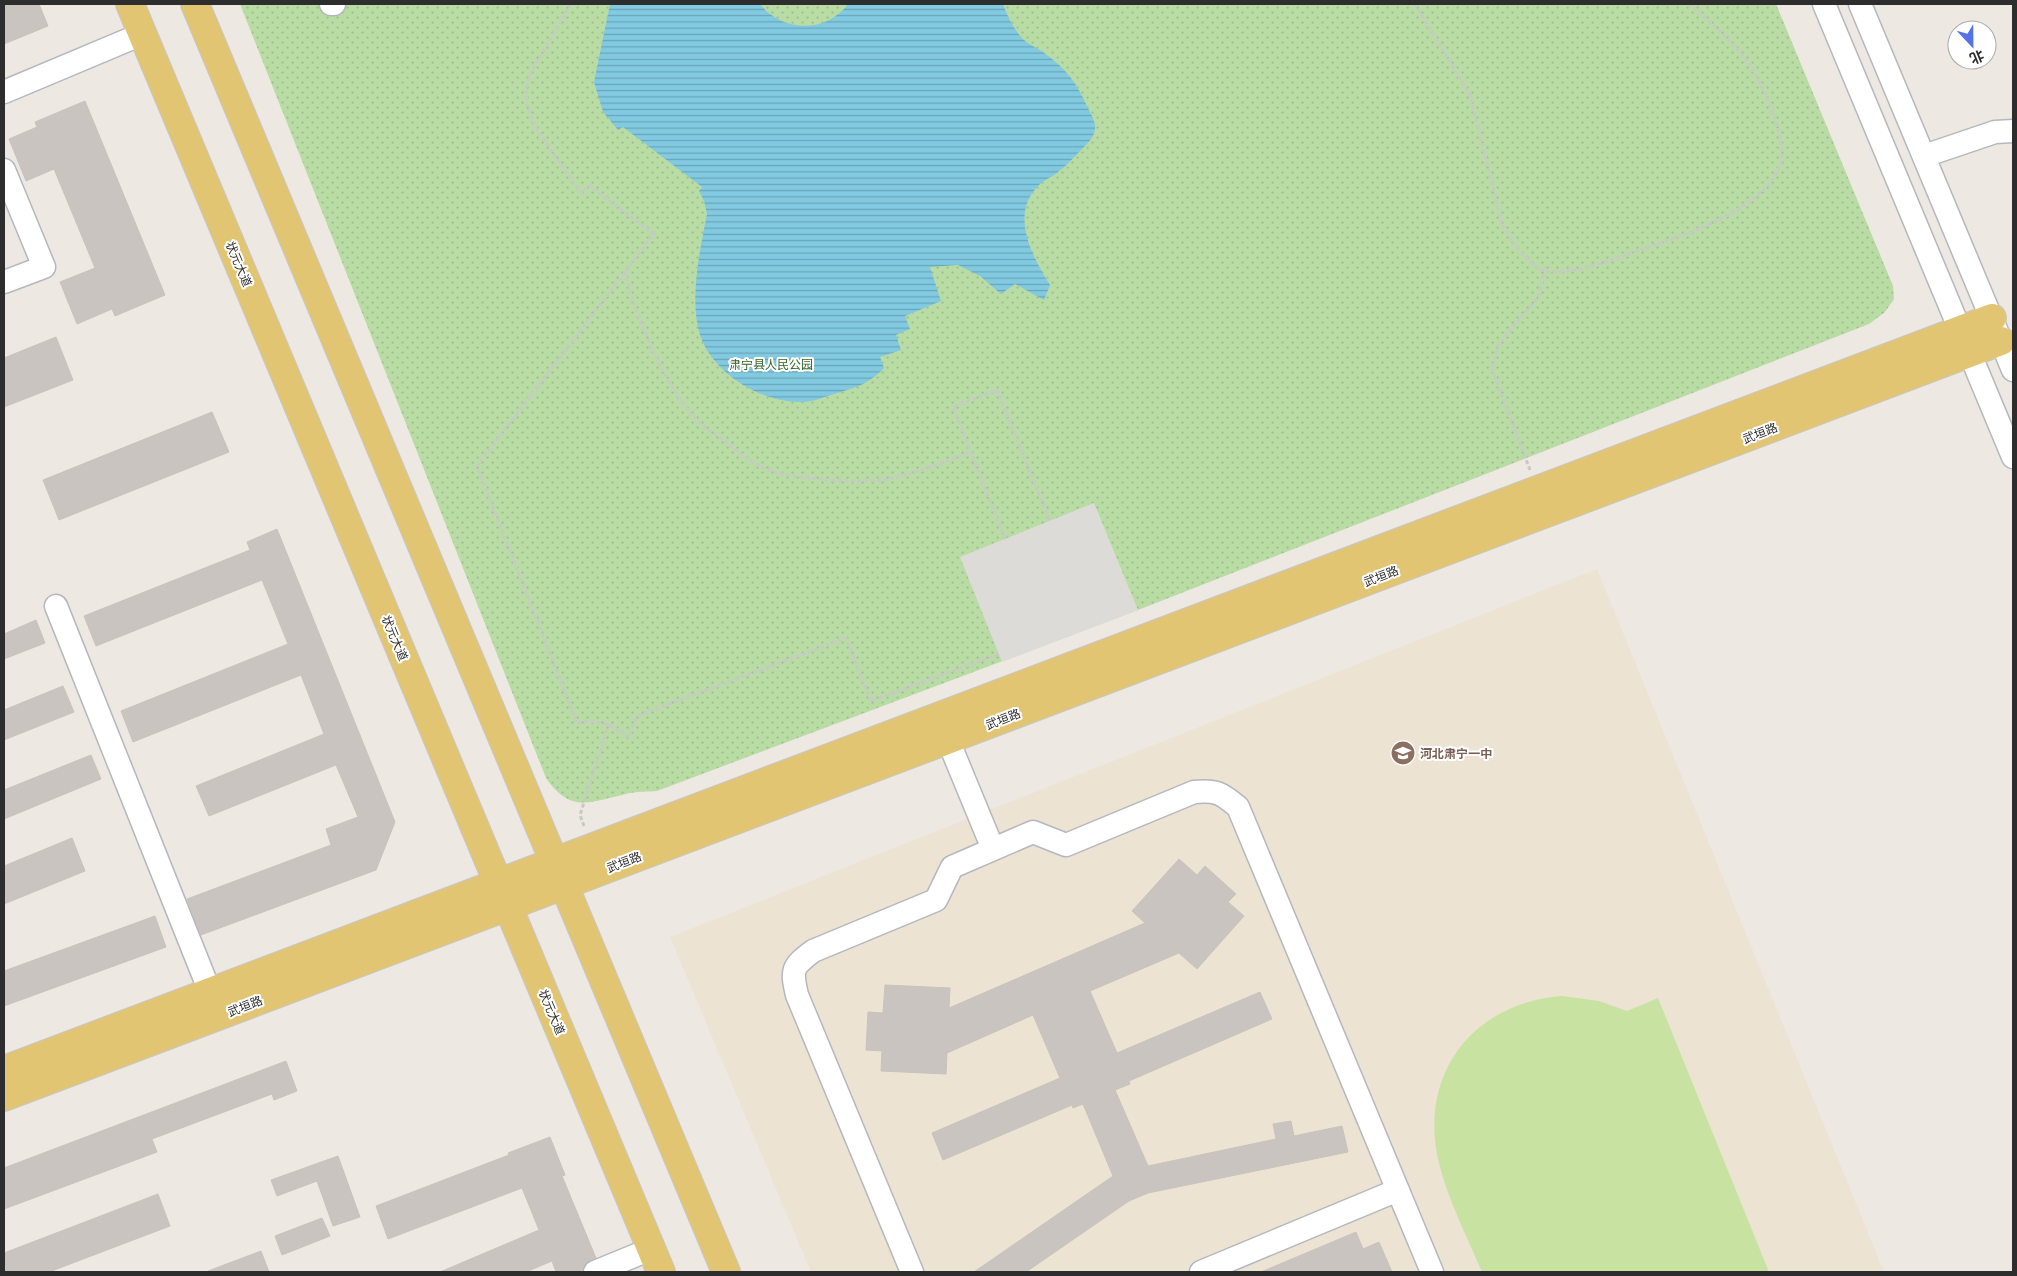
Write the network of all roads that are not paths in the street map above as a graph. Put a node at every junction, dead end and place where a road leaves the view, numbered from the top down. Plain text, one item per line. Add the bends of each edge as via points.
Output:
1 (130, 4) edge
2 (195, 4) edge
3 (1824, 4) edge
4 (1860, 4) edge
5 (142, 34) junction
6 (4, 92) edge
7 (2013, 131) edge
8 (1924, 156) junction
9 (4, 170) edge
10 (4, 282) edge
11 (1996, 330) junction
12 (1965, 342) junction
13 (2013, 370) edge
14 (2013, 457) edge
15 (56, 606) dead end
16 (948, 740) junction
17 (993, 849) junction
18 (559, 874) junction
19 (503, 895) junction
20 (210, 992) junction
21 (4, 1070) edge
22 (4, 1097) edge
23 (1398, 1190) junction
24 (656, 1260) edge
25 (595, 1272) edge
26 (726, 1272) edge
27 (912, 1272) edge
28 (1201, 1272) edge
29 (1432, 1272) edge

1 - 5 main road, 状元大道
2 - 18 main road
3 - 12 street
4 - 8 street
5 - 6 street
5 - 19 main road, 状元大道
7 - 8 street via 1995,132
8 - 11 street
9 - 10 street via 44,267
11 - 12 main road, 武垣路
11 - 13 street
12 - 14 street
12 - 16 main road, 武垣路
12 - 18 main road, 武垣路 via 1538,490 592,848
15 - 20 street
16 - 17 street
16 - 18 main road, 武垣路
17 - 23 street via 1034,832 1066,846 1194,792 1213,791 1224,795 1238,807
17 - 27 street via 952,866 936,900 813,951 798,962 792,974 796,995
18 - 19 main road, 武垣路
18 - 26 main road
19 - 20 main road, 武垣路
19 - 22 main road, 武垣路
19 - 24 main road, 状元大道
20 - 21 main road, 武垣路
23 - 28 street
23 - 29 street
24 - 25 street

